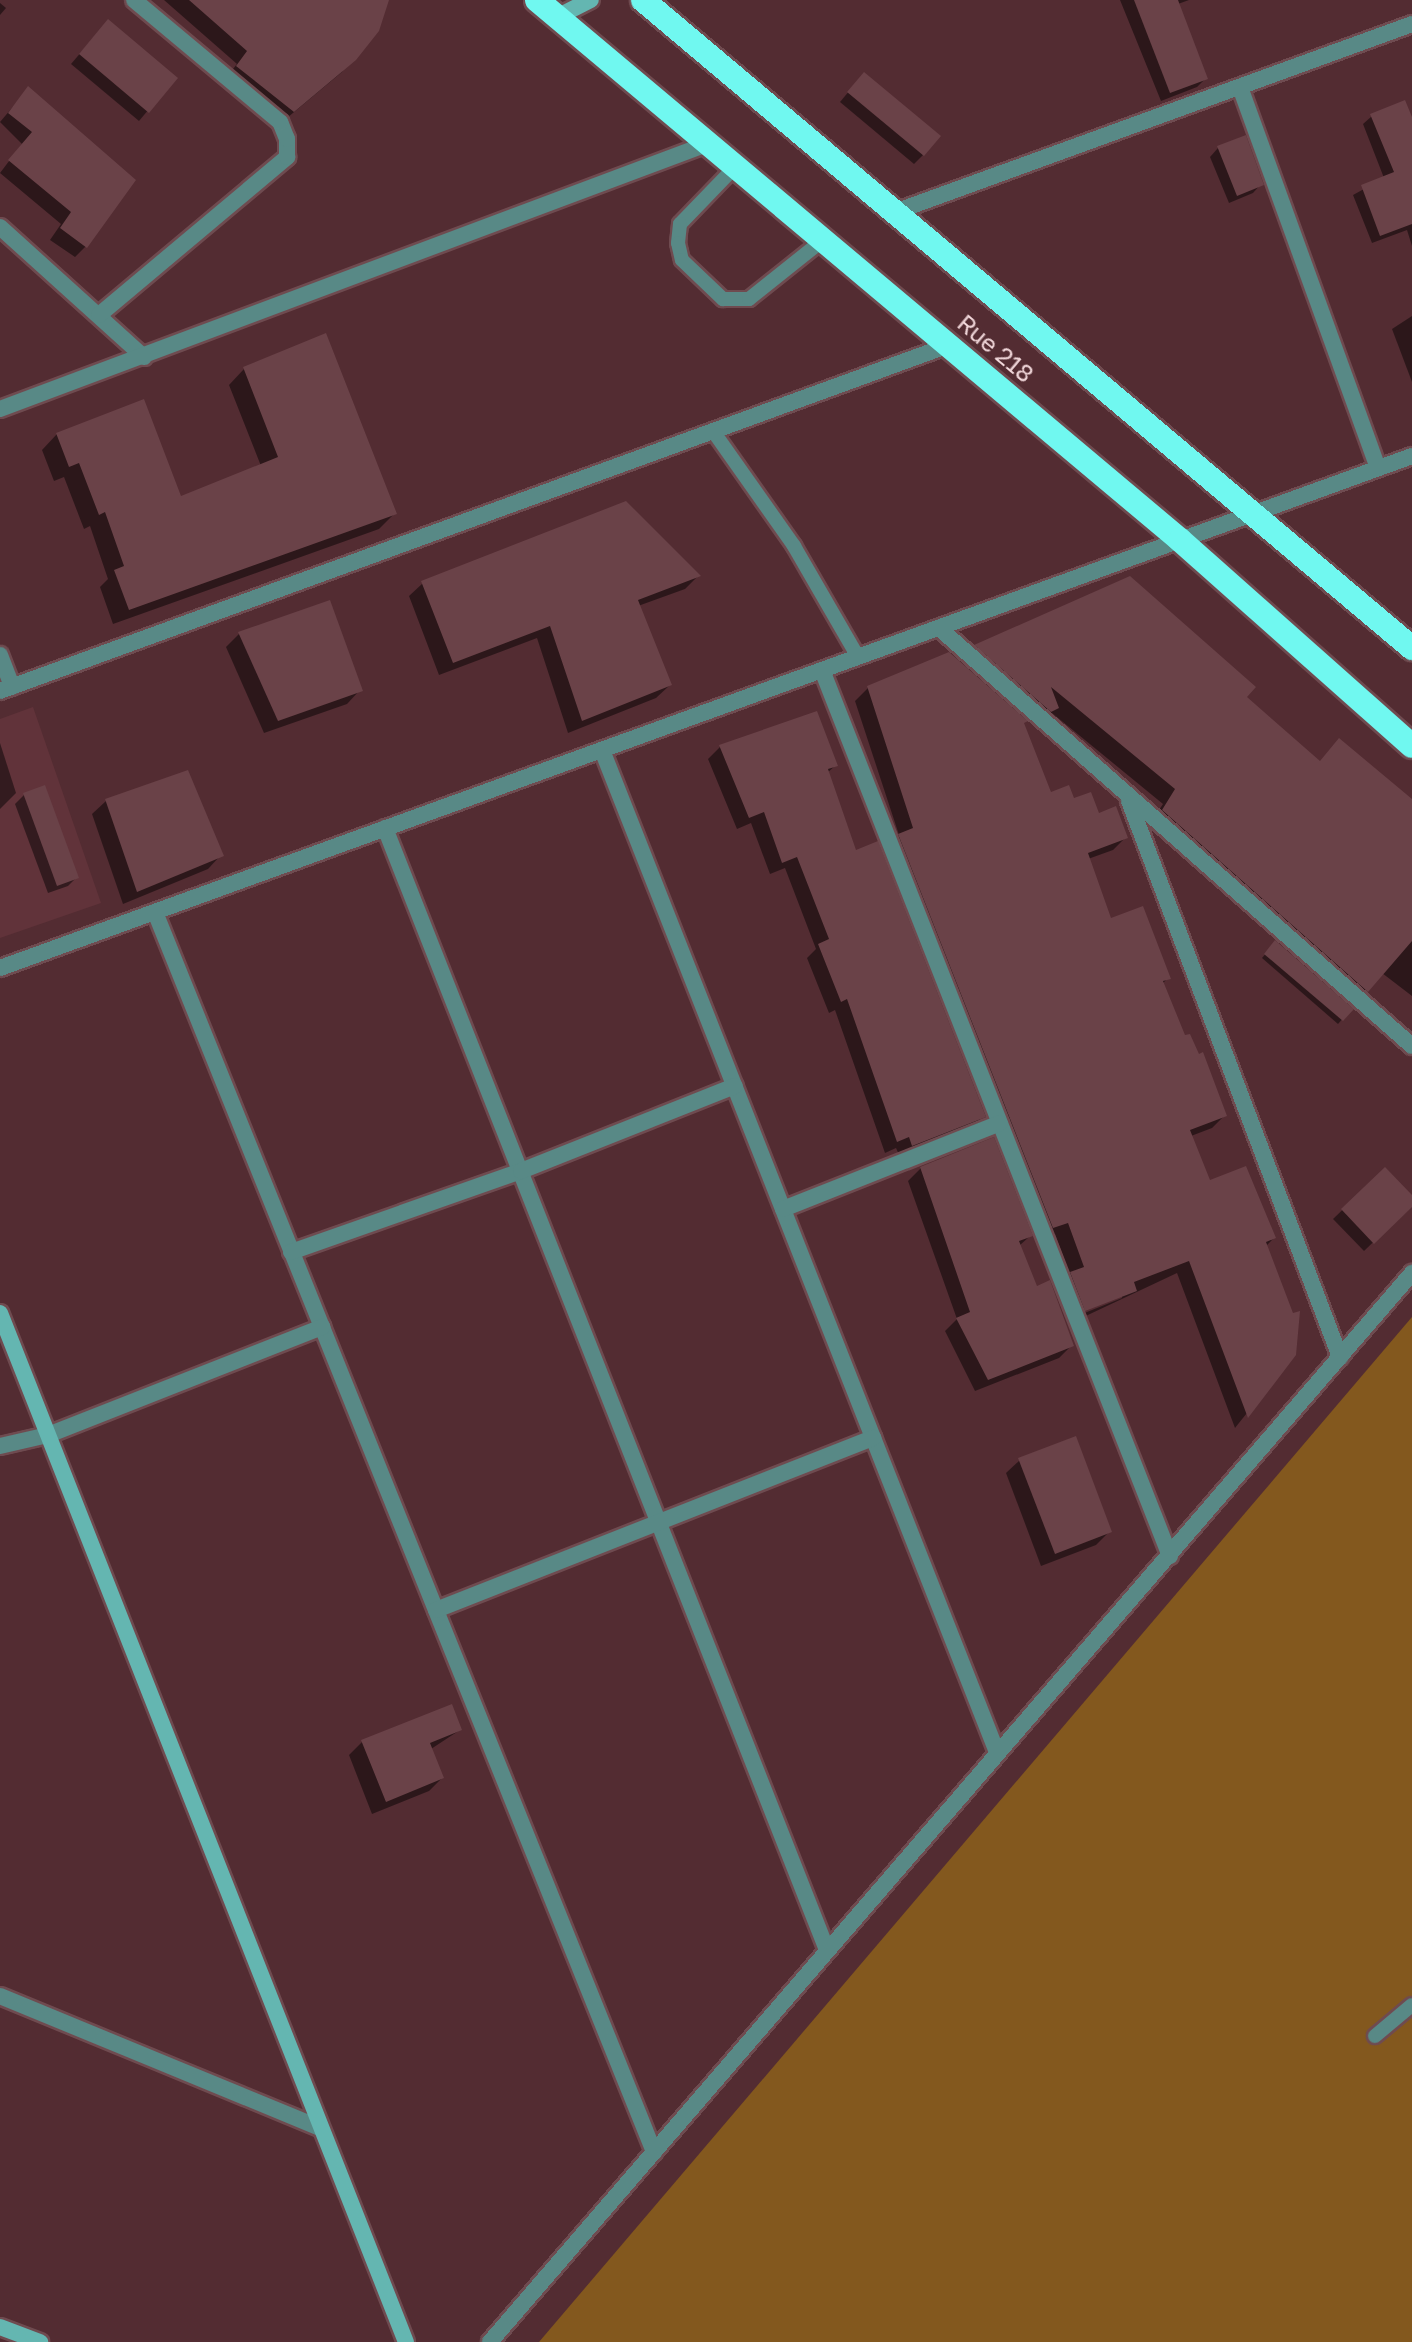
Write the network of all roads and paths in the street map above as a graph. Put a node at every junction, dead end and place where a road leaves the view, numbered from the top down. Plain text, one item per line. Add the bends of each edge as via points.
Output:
1 (134, 0) edge
2 (537, 0) edge
3 (591, 0) edge
4 (643, 0) edge
5 (557, 17) junction
6 (1412, 24) edge
7 (1240, 87) junction
8 (707, 144) junction
9 (735, 167) junction
10 (892, 213) junction
11 (0, 227) edge
12 (823, 240) junction
13 (99, 315) junction
14 (949, 345) junction
15 (144, 357) junction
16 (0, 409) edge
17 (713, 431) junction
18 (1412, 456) edge
19 (1378, 468) junction
20 (1257, 512) junction
21 (1180, 540) junction
22 (939, 628) junction
23 (1412, 648) edge
24 (0, 655) edge
25 (858, 657) junction
26 (822, 670) junction
27 (6, 689) edge
28 (1412, 746) edge
29 (602, 750) junction
30 (1129, 800) junction
31 (385, 828) junction
32 (155, 912) junction
33 (0, 968) edge
34 (1412, 1046) edge
35 (735, 1086) junction
36 (1000, 1123) junction
37 (521, 1171) junction
38 (783, 1209) junction
39 (291, 1252) junction
40 (1412, 1273) edge
41 (0, 1313) edge
42 (322, 1327) junction
43 (1340, 1357) junction
44 (48, 1435) junction
45 (873, 1438) junction
46 (0, 1446) edge
47 (659, 1522) junction
48 (1170, 1556) junction
49 (436, 1610) junction
50 (997, 1752) junction
51 (827, 1950) junction
52 (0, 1996) edge
53 (1412, 2005) edge
54 (1375, 2036) dead end
55 (321, 2128) junction
56 (654, 2152) junction
57 (0, 2327) edge
58 (40, 2342) edge
59 (406, 2342) edge
60 (490, 2342) edge

1 - 13 street via 280,122 287,157
2 - 5 highway, Rue 218
3 - 5 street
4 - 10 highway, Rue 218
5 - 8 highway, Rue 218
6 - 7 street
7 - 10 street
7 - 19 street
8 - 9 highway, Rue 218
8 - 15 street
9 - 12 highway, Rue 218
9 - 12 lane via 680,224 678,243 682,260 723,299 749,299
10 - 20 highway, Rue 218
11 - 13 street
12 - 14 highway, Rue 218
13 - 15 street
14 - 17 street
14 - 21 highway, Rue 218
15 - 16 street
17 - 25 lane via 794,546
17 - 27 street
18 - 19 street
19 - 20 street
20 - 21 street
20 - 23 highway, Rue 218
21 - 22 street
21 - 28 highway, Rue 218
22 - 25 street
22 - 30 street
24 - 27 street
25 - 26 street
26 - 29 street
26 - 36 street
29 - 31 street
29 - 35 street
30 - 34 street
30 - 43 street
31 - 32 street
31 - 37 street
32 - 33 street
32 - 39 street
35 - 37 street
35 - 38 street
36 - 38 street
36 - 48 street
37 - 39 street
37 - 47 street
38 - 45 street
39 - 42 street
40 - 43 street
41 - 44 street
42 - 44 street
42 - 49 street
43 - 48 street
44 - 46 street
44 - 55 street
45 - 47 street
45 - 50 street
47 - 49 street
47 - 51 street
48 - 50 street
49 - 56 street
50 - 51 street
51 - 56 street
52 - 55 street
53 - 54 lane
55 - 59 street
56 - 60 street
57 - 58 street

